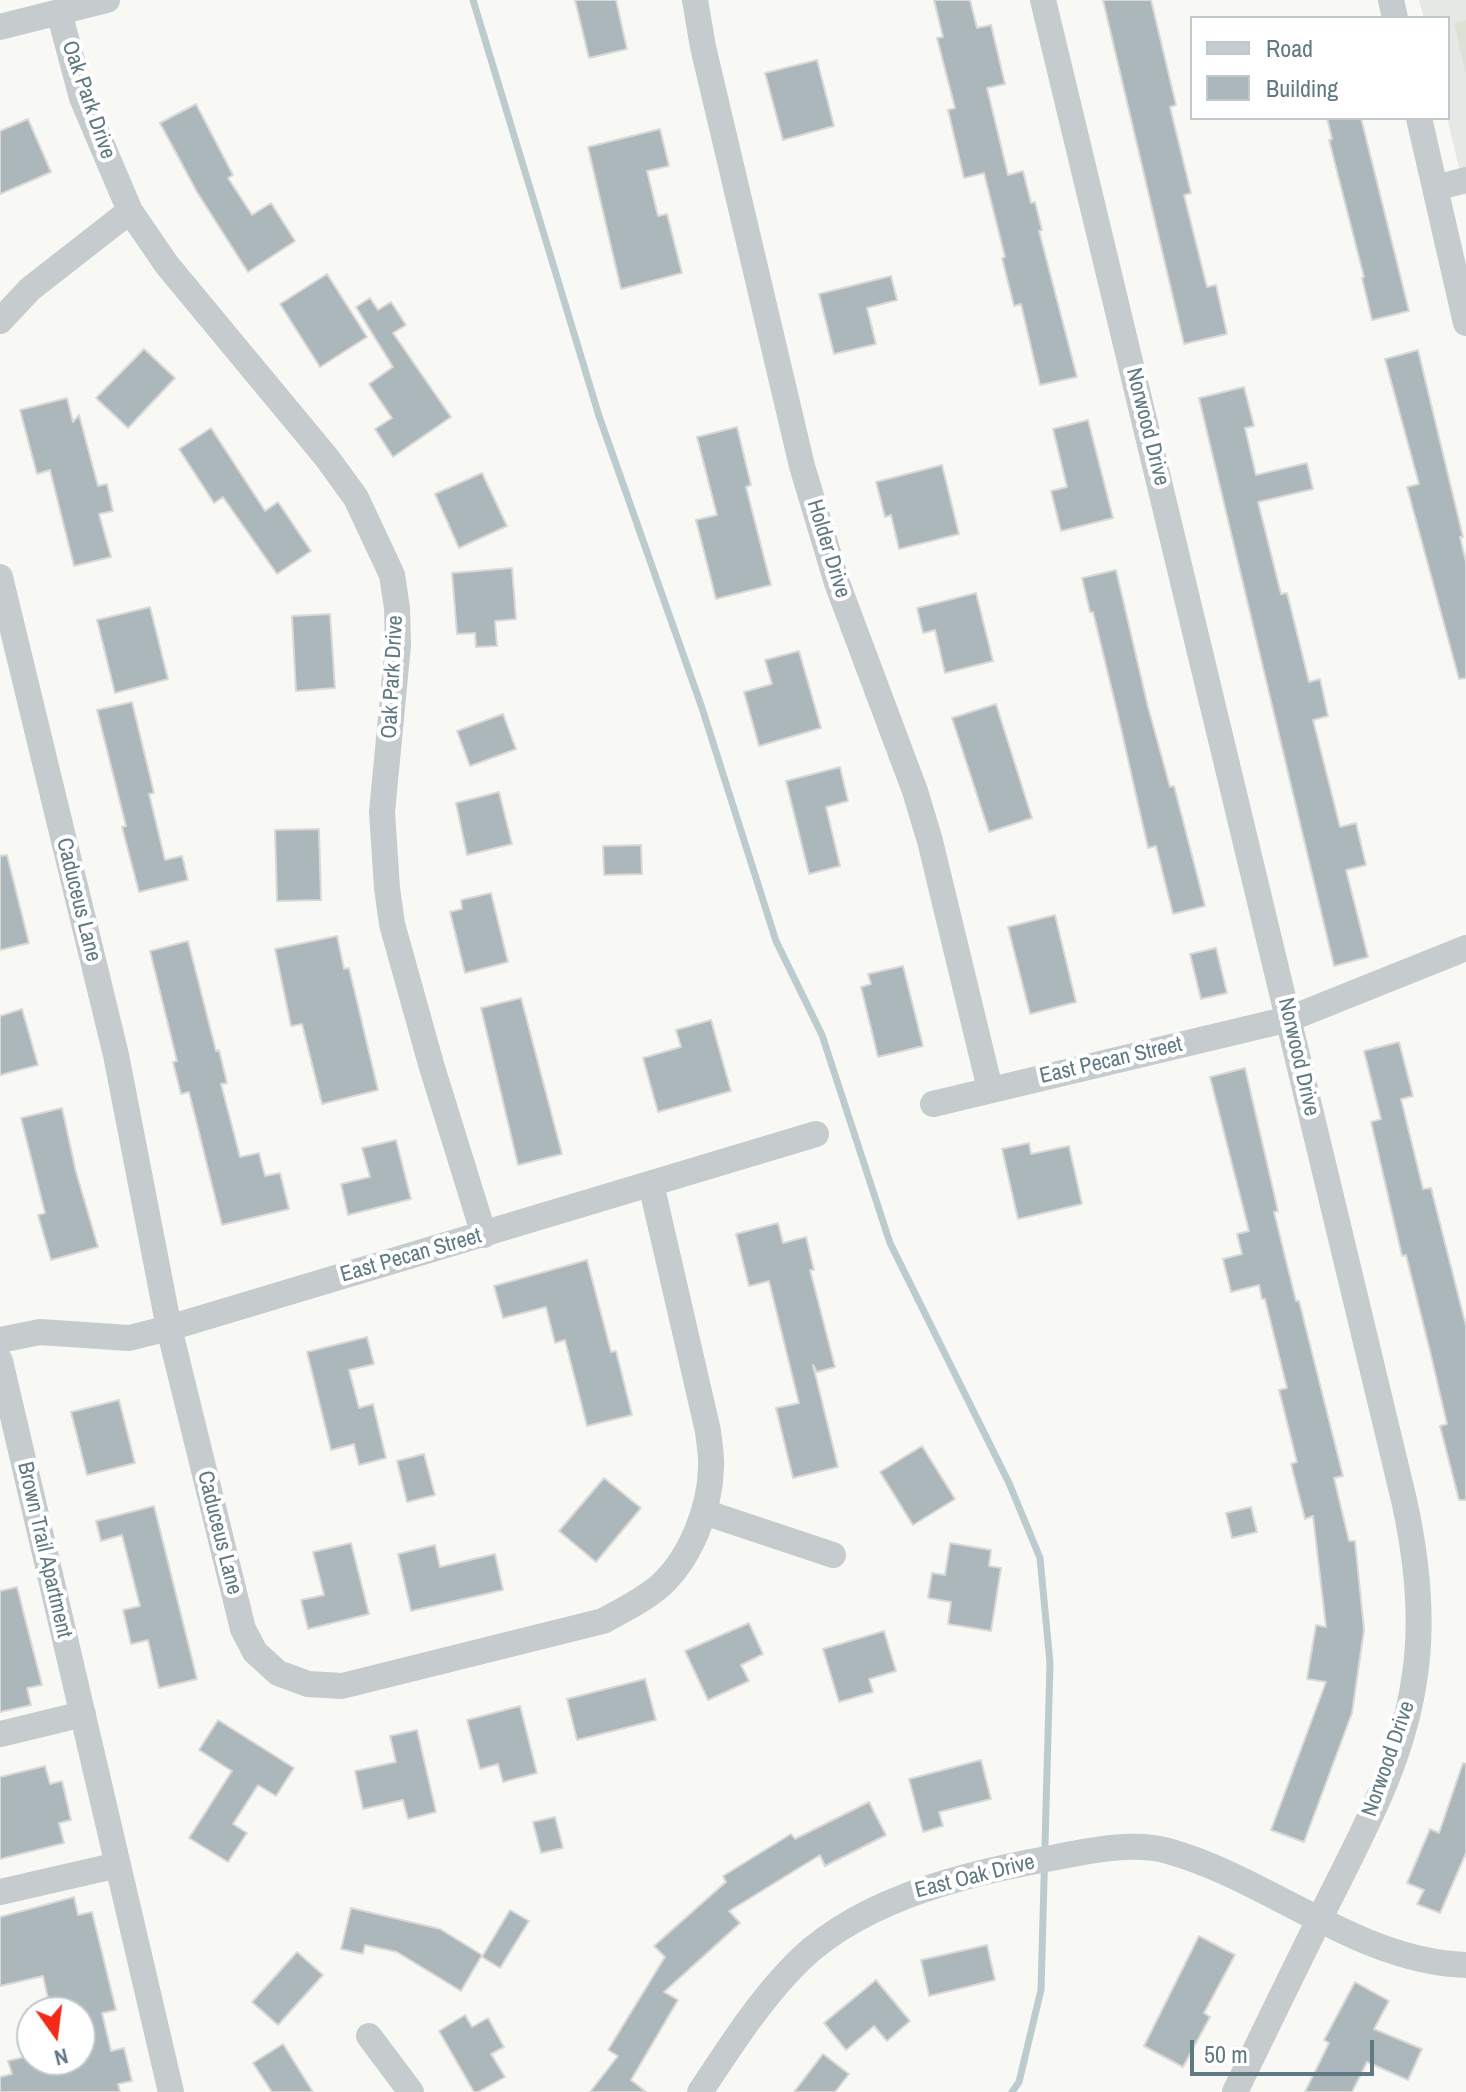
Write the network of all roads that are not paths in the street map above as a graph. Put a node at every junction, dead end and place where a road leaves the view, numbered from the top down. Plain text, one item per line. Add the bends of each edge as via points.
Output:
1 (107, 0) edge
2 (695, 0) edge
3 (1043, 0) edge
4 (59, 12) junction
5 (0, 27) edge
6 (1419, 120) edge
7 (1466, 180) edge
8 (1435, 188) junction
9 (130, 211) junction
10 (0, 321) edge
11 (1466, 323) edge
12 (0, 577) edge
13 (1466, 948) edge
14 (1289, 1019) junction
15 (990, 1089) junction
16 (933, 1104) dead end
17 (816, 1134) dead end
18 (651, 1184) junction
19 (484, 1235) junction
20 (169, 1328) junction
21 (0, 1340) edge
22 (2, 1378) edge
23 (704, 1512) junction
24 (833, 1555) dead end
25 (83, 1714) junction
26 (0, 1734) edge
27 (118, 1865) junction
28 (0, 1892) edge
29 (1319, 1920) junction
30 (1466, 1965) edge
31 (369, 2036) dead end
32 (171, 2092) edge
33 (411, 2092) edge
34 (700, 2092) edge
35 (1235, 2092) edge

1 - 4 street
2 - 15 street, Holder Drive via 802,466 837,583 915,791
3 - 14 street, Norwood Drive
4 - 5 street
4 - 9 street, Oak Park Drive via 82,98
6 - 8 street
7 - 8 street
8 - 11 street
9 - 10 street via 30,289
9 - 19 street, Oak Park Drive via 167,265 356,498 392,575 398,645 382,812 392,924
12 - 20 street, Caduceus Lane via 116,1055
13 - 14 street, East Pecan Street
14 - 15 street, East Pecan Street
14 - 29 street, Norwood Drive via 1411,1535 1418,1614 1415,1679 1398,1745 1375,1808
15 - 16 street, East Pecan Street
17 - 18 street, East Pecan Street
18 - 19 street, East Pecan Street
18 - 23 street, Caduceus Lane via 708,1431 711,1469
19 - 20 street, East Pecan Street
20 - 21 street, East Pecan Street via 129,1338 40,1332
20 - 23 street, Caduceus Lane via 243,1629 255,1652 278,1673 308,1684 342,1686 603,1621 662,1584 679,1563
22 - 25 street, Brown Trail Apartment
23 - 24 street
25 - 26 street
25 - 27 street, Brown Trail Apartment
27 - 28 street
27 - 32 street, Brown Trail Apartment
29 - 30 street, East Oak Drive via 1409,1956
29 - 34 street, East Oak Drive via 1165,1850 1109,1847 1012,1865 905,1895 814,1947 758,2007
29 - 35 street, Norwood Drive
31 - 33 street

